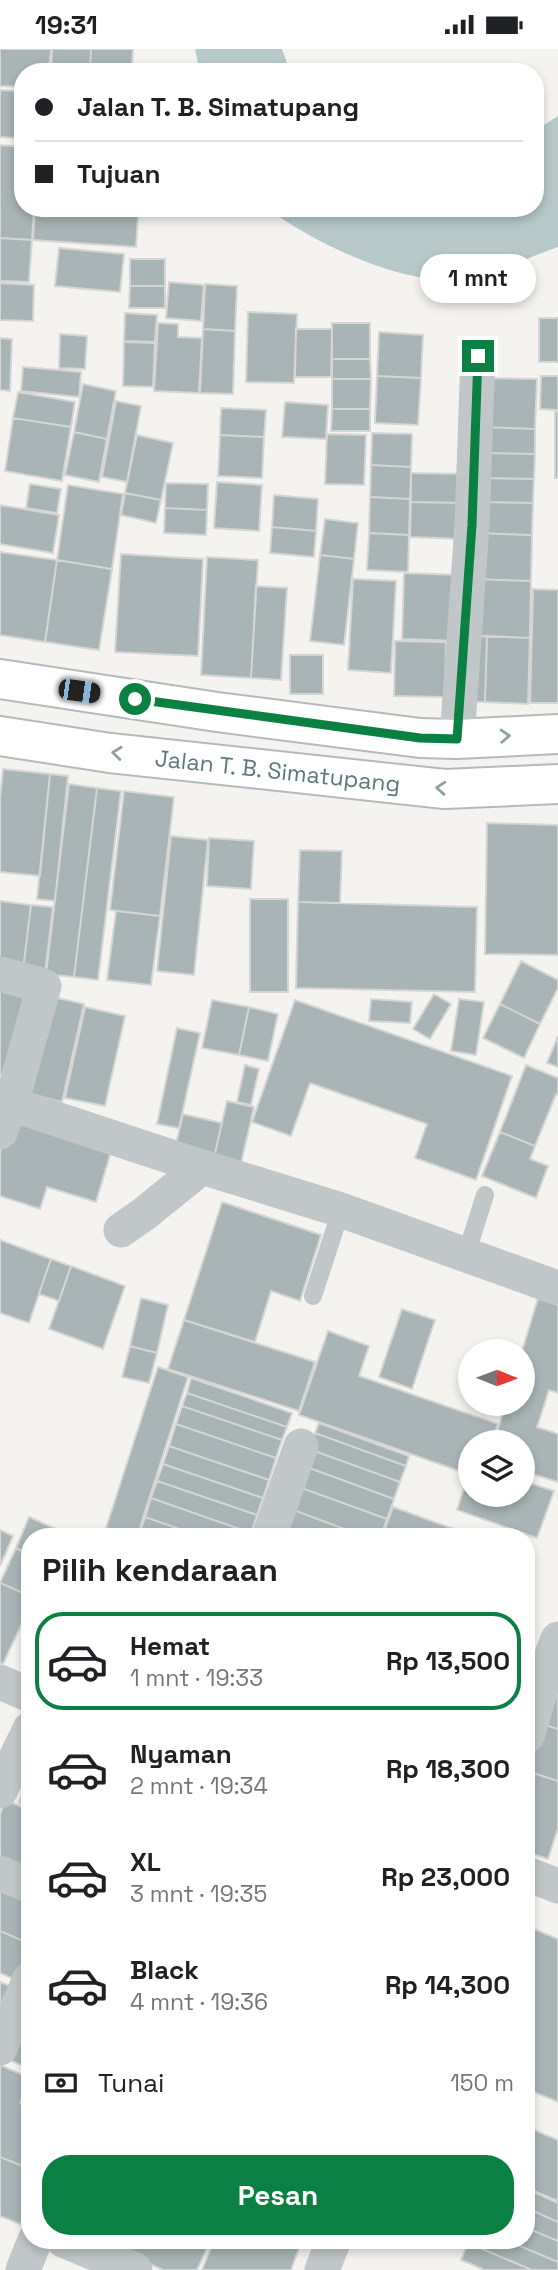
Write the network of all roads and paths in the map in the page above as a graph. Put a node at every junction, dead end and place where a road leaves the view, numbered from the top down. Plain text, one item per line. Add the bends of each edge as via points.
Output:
1 (478, 356) dead end
2 (0, 679) edge
3 (558, 734) edge
4 (0, 736) edge
5 (457, 739) junction
6 (558, 784) edge
7 (0, 974) edge
8 (4, 1110) edge
9 (202, 1167) junction
10 (485, 1195) dead end
11 (341, 1210) junction
12 (121, 1230) dead end
13 (466, 1255) junction
14 (558, 1289) edge
15 (313, 1296) dead end
16 (301, 1446) dead end
17 (272, 1528) edge
18 (558, 1639) edge
19 (0, 1682) edge
20 (21, 1691) edge
21 (535, 1709) edge
22 (21, 1748) edge
23 (0, 1791) edge
24 (0, 1873) edge
25 (535, 1877) edge
26 (21, 1881) edge
27 (558, 1886) edge
28 (21, 2000) edge
29 (0, 2048) edge
30 (31, 2249) edge
31 (85, 2249) edge
32 (330, 2249) edge
33 (23, 2270) edge
34 (135, 2270) edge
35 (322, 2270) edge

1 - 5 street
2 - 5 main road via 217,712
5 -> 3 main road
6 -> 4 main road, Jalan T. B. Simatupang via 445,789 110,753
7 - 8 street via 44,986
8 - 9 street
9 - 11 street
9 - 12 street
10 - 13 lane
11 - 13 street
11 - 15 lane
13 - 14 street
16 - 17 street
18 - 21 street
19 - 20 street
22 - 23 street
24 - 26 street
25 - 27 street
28 - 29 street
30 - 33 street
31 - 34 street
32 - 35 street

